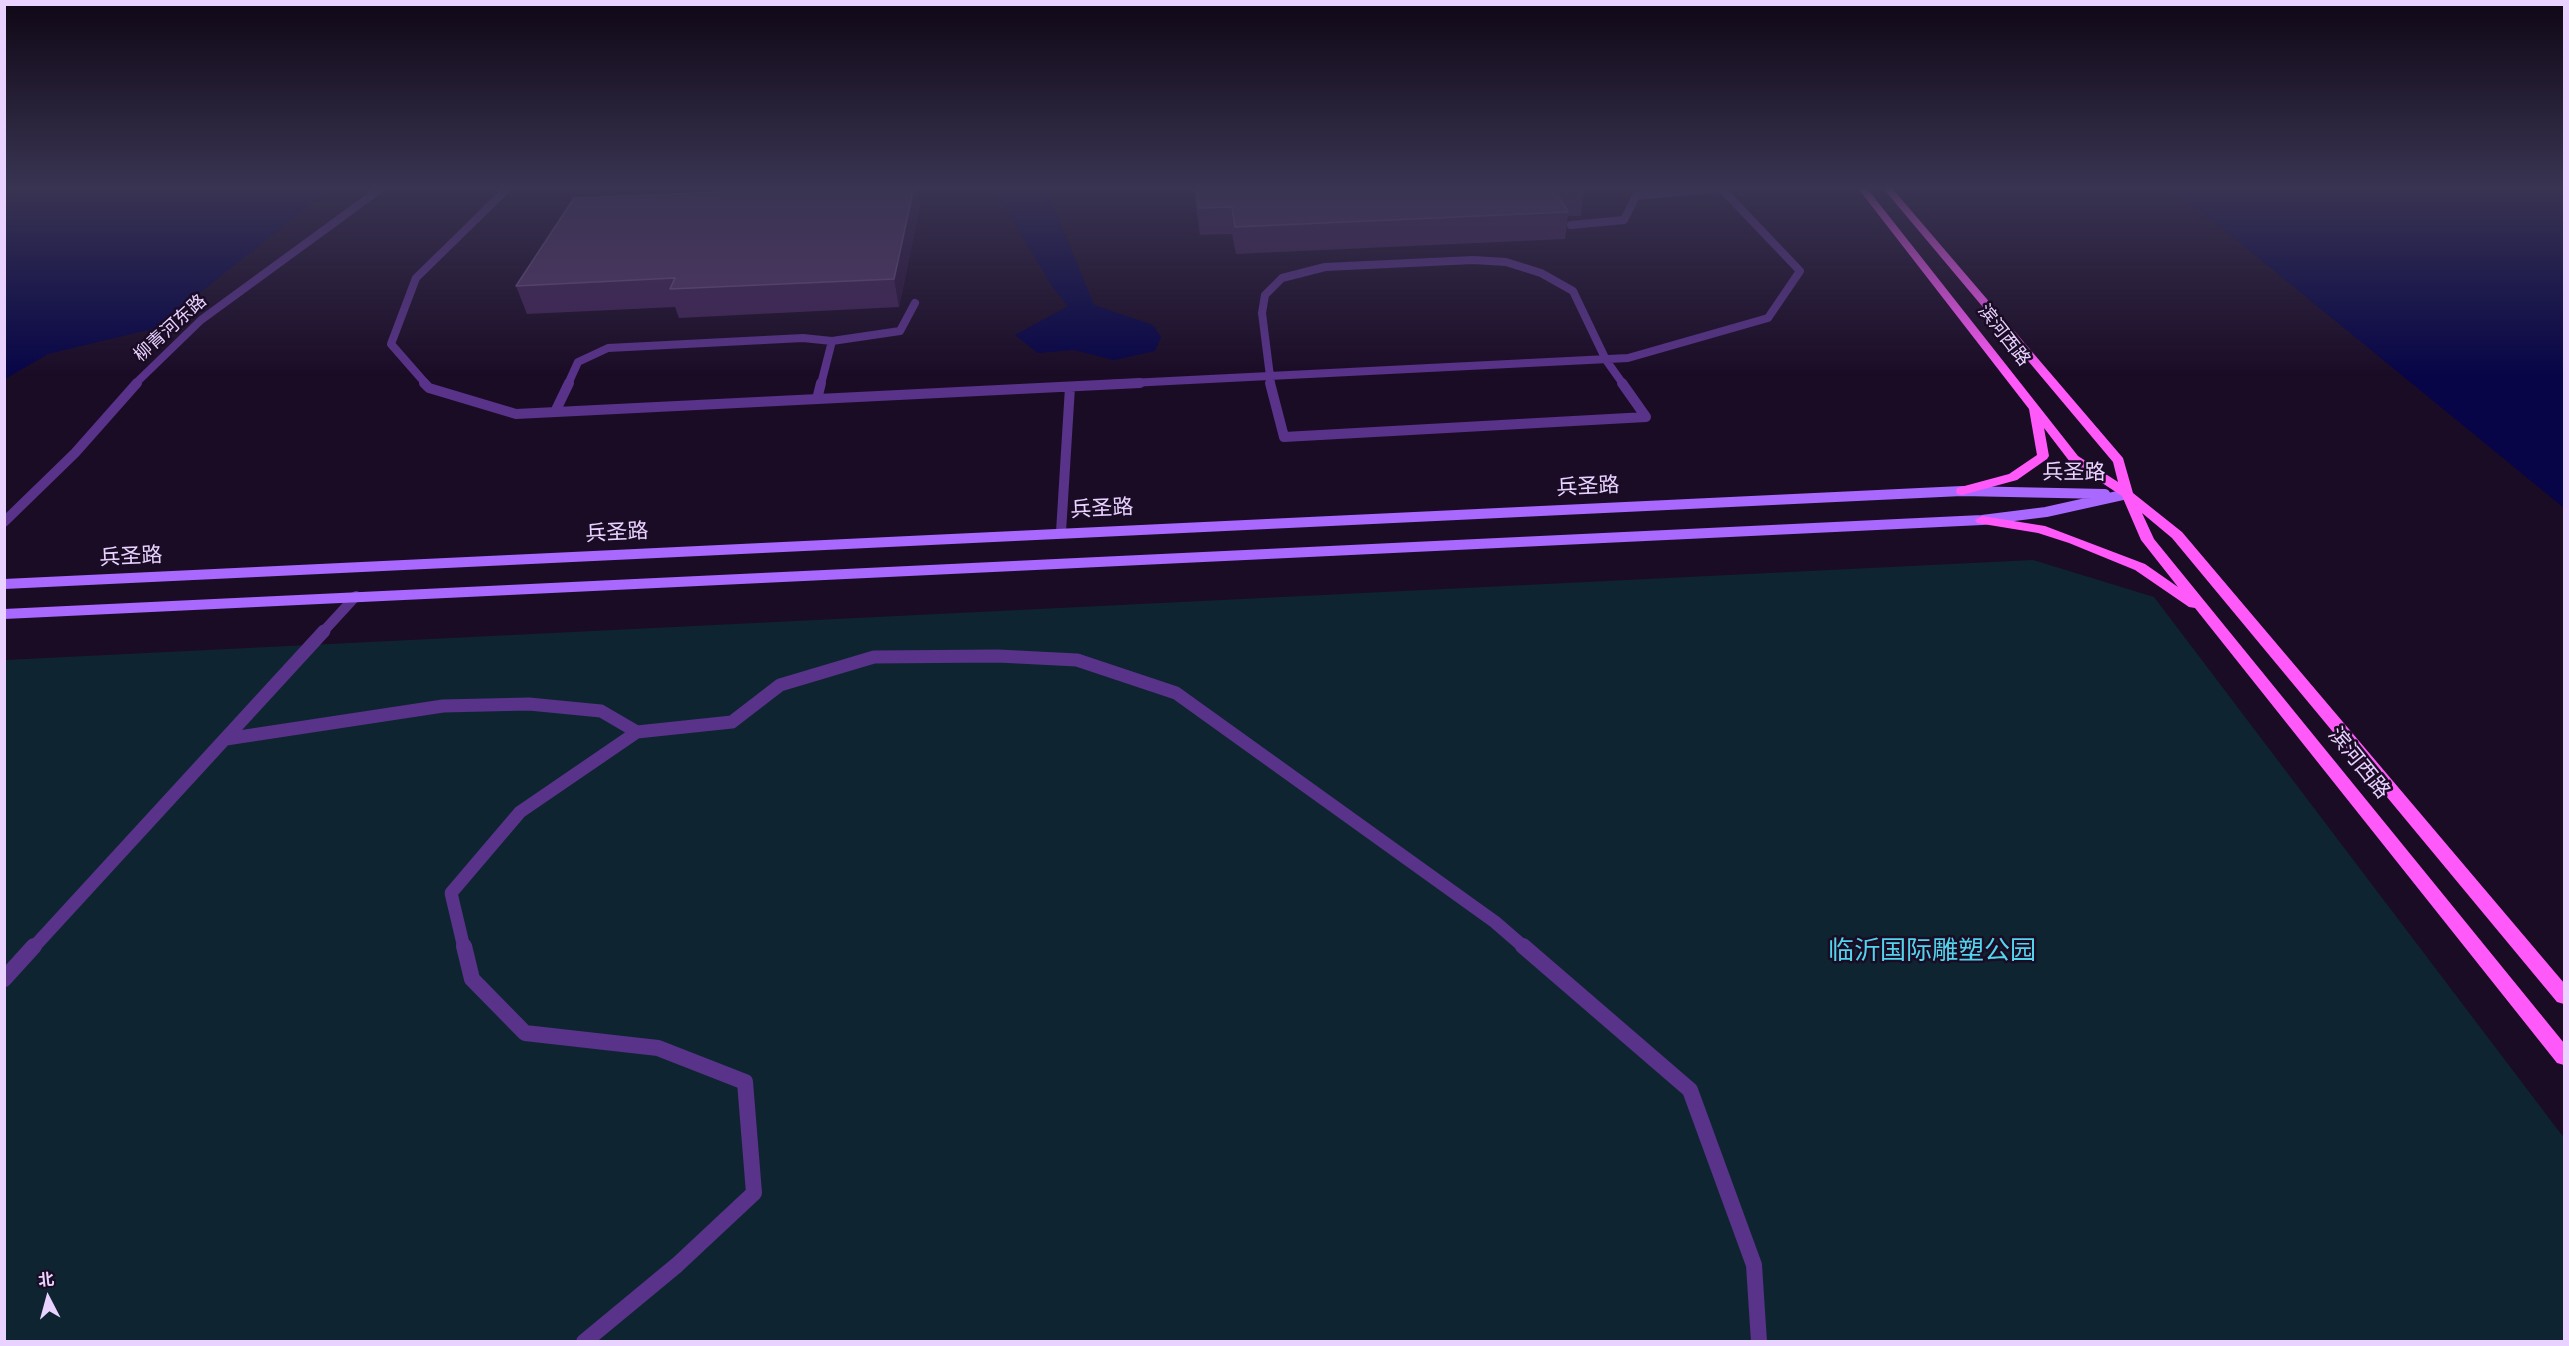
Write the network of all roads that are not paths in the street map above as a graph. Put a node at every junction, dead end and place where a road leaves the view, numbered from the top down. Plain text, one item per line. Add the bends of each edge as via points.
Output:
1 (297, 250) edge
2 (445, 250) edge
3 (1780, 250) edge
4 (1910, 250) edge
5 (1939, 250) edge
6 (915, 303) dead end
7 (832, 341) junction
8 (1606, 360) junction
9 (1269, 377) junction
10 (1070, 387) junction
11 (817, 399) junction
12 (2033, 407) junction
13 (555, 412) junction
14 (1962, 491) junction
15 (2127, 494) junction
16 (1982, 520) junction
17 (4, 522) edge
18 (1061, 532) junction
19 (4, 584) edge
20 (356, 596) junction
21 (2208, 613) junction
22 (4, 614) edge
23 (637, 732) junction
24 (226, 740) junction
25 (4, 979) edge
26 (2565, 996) edge
27 (2565, 1057) edge
28 (584, 1341) edge
29 (1759, 1341) edge

1 - 17 street, 柳青河东路 via 201,320
2 - 13 street via 416,278 391,344 429,388 516,414
3 - 8 street via 1800,271 1768,318 1628,358
4 - 12 main road, 滨河西路
5 - 15 main road, 滨河西路 via 2119,461
6 - 7 street via 900,331
7 - 11 street
7 - 13 street via 803,338 608,348 578,362
8 - 9 street
8 - 9 street via 1573,291 1541,273 1506,262 1473,260 1325,267 1282,278 1265,295 1262,313
8 - 9 street via 1646,417 1284,437
9 - 10 street
10 - 11 street
10 - 18 street
11 - 13 street
12 - 14 main road via 2043,456 2013,477
12 - 15 main road, 滨河西路 via 2074,459
14 - 15 main road, 兵圣路
14 - 18 main road, 兵圣路
15 - 16 main road, 兵圣路 via 2046,512
15 - 21 main road, 滨河西路 via 2148,540
15 - 26 main road, 滨河西路 via 2177,535
16 - 20 main road, 兵圣路
16 - 21 main road via 2040,530 2129,562
18 - 19 main road, 兵圣路
20 - 22 main road, 兵圣路
20 - 24 street
21 - 27 main road, 滨河西路
23 - 24 street via 601,711 529,704 443,706
23 - 28 street via 520,812 451,893 472,979 525,1033 658,1048 746,1082 754,1193 677,1265
23 - 29 street via 732,722 780,685 874,657 1077,660 1176,693 1495,922 1690,1090 1754,1265
24 - 25 street

